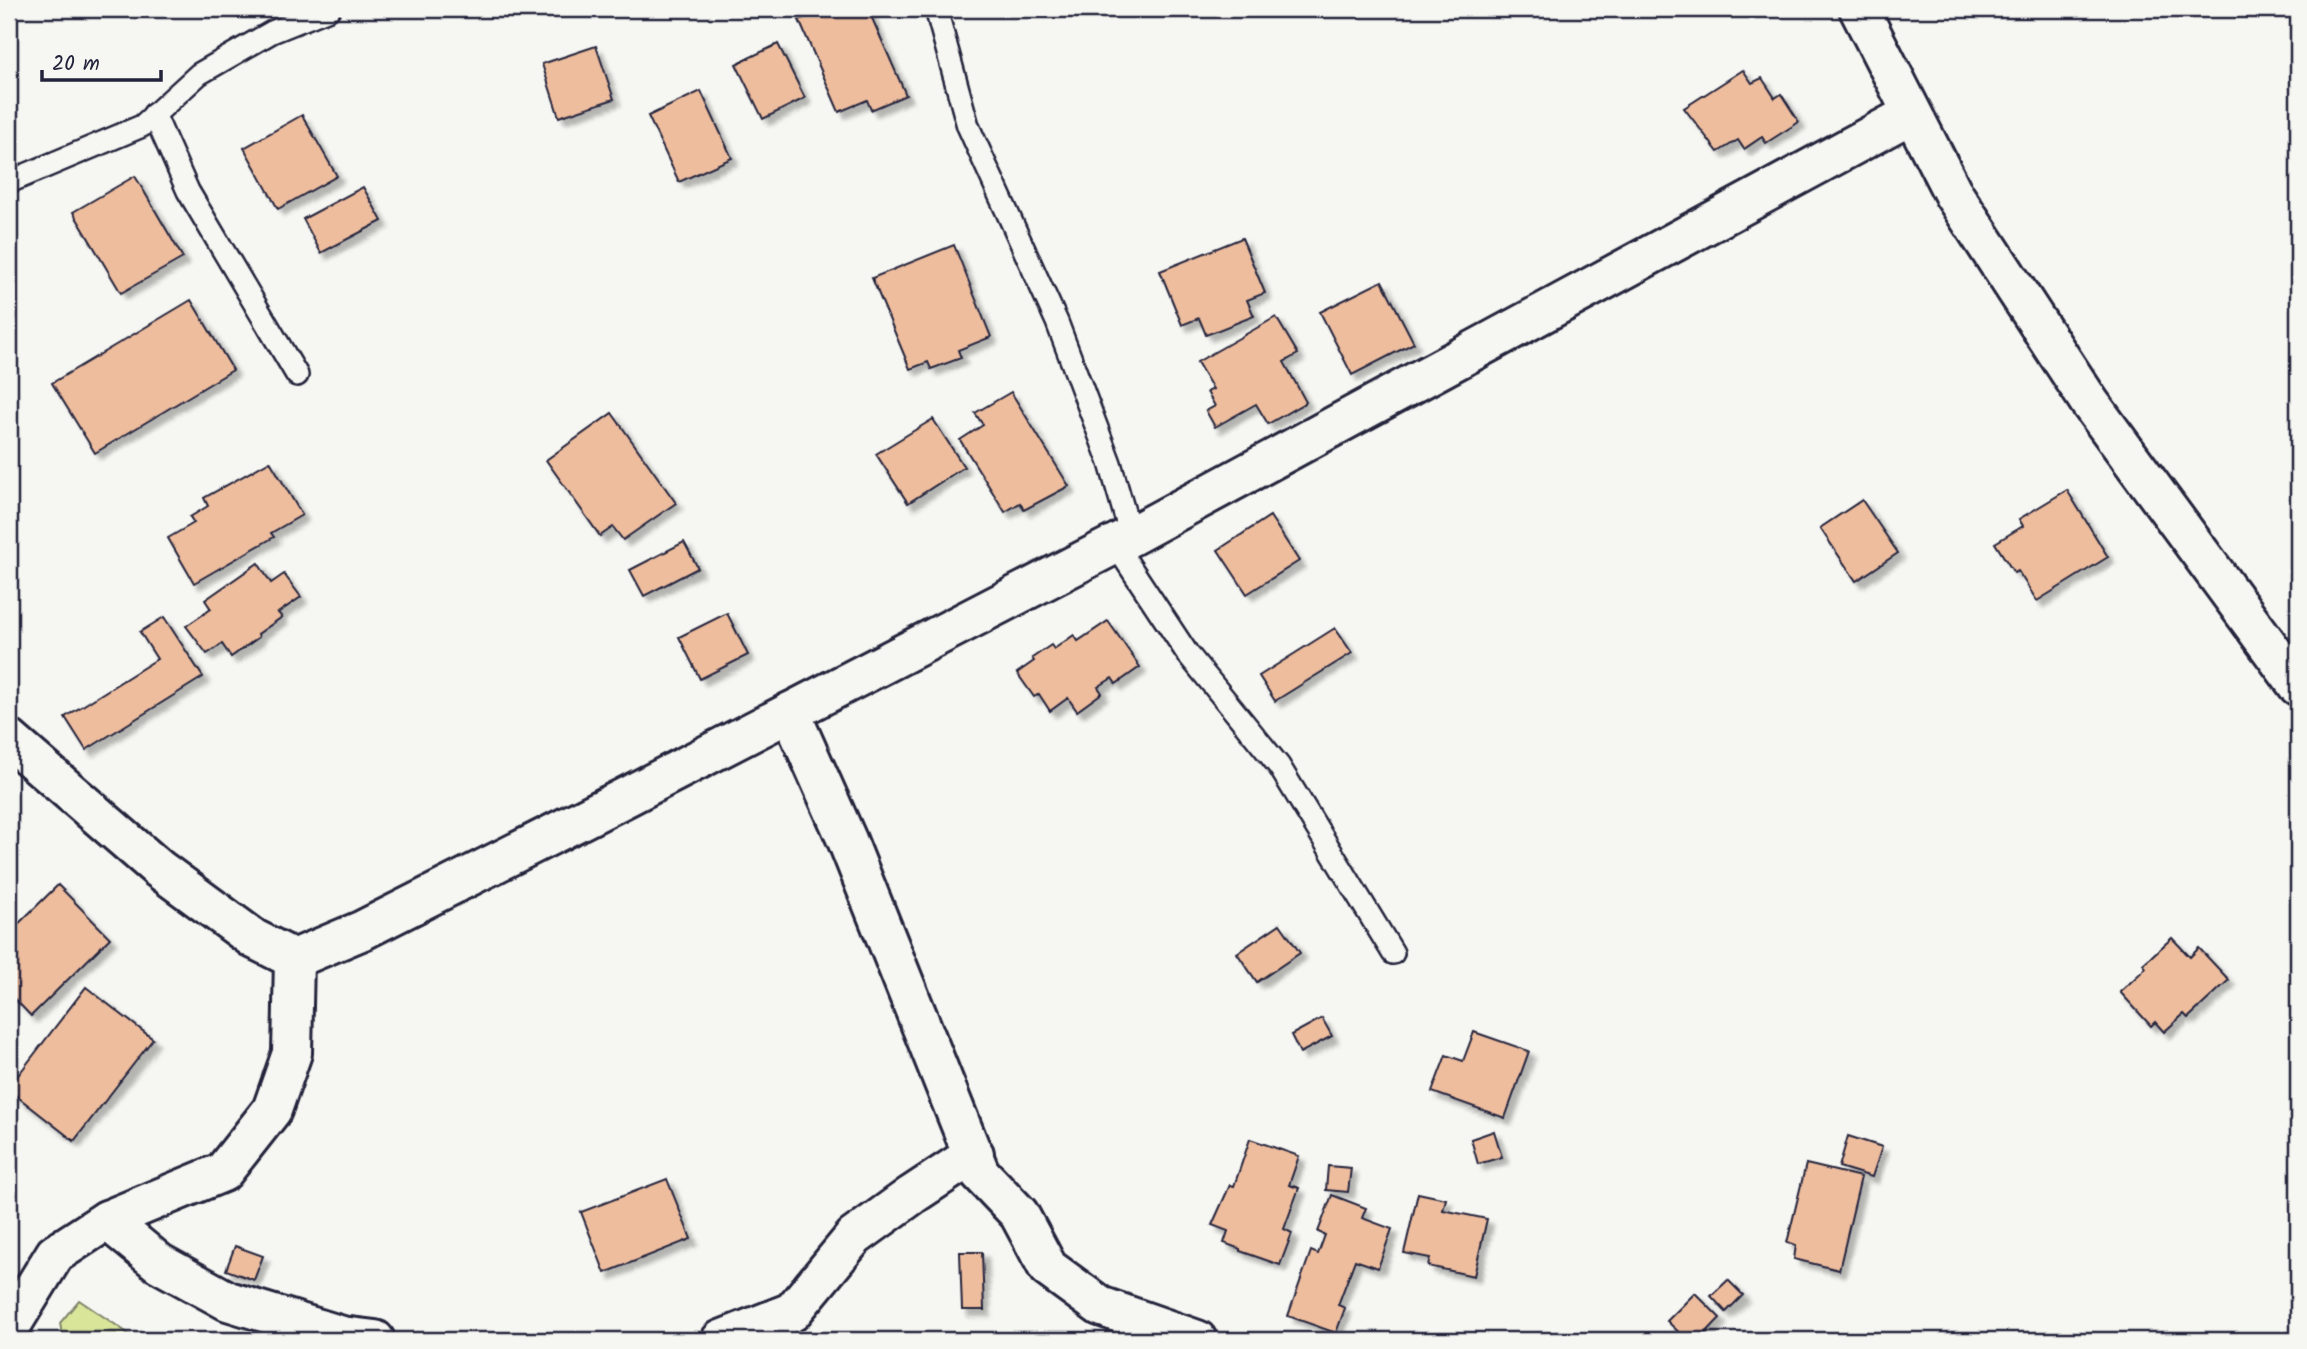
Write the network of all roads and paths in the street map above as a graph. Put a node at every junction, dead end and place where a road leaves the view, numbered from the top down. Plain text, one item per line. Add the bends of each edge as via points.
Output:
1 (329, 9) edge
2 (936, 9) edge
3 (1859, 9) edge
4 (154, 114) junction
5 (1911, 114) junction
6 (9, 182) edge
7 (297, 375) dead end
8 (1123, 540) junction
9 (2298, 686) edge
10 (790, 712) junction
11 (9, 739) edge
12 (1393, 953) dead end
13 (294, 959) junction
14 (974, 1154) junction
15 (107, 1220) junction
16 (9, 1337) edge
17 (375, 1340) edge
18 (721, 1340) edge
19 (1197, 1340) edge

1 - 4 lane via 272,32 199,74
2 - 8 lane via 968,125 1057,322 1110,463
3 - 5 street
4 - 6 lane via 142,125
4 - 7 lane via 188,191
5 - 8 street
5 - 9 street via 1954,195 2090,403
8 - 10 street
8 - 12 lane via 1187,653 1279,766
10 - 13 street via 363,930
10 - 14 street
11 - 13 street via 159,869 254,939
13 - 15 street via 292,1053 272,1110 223,1172
14 - 18 street via 854,1237 792,1312
14 - 19 street via 980,1173 1019,1214 1048,1268 1100,1306
15 - 16 street via 55,1254 12,1324
15 - 17 street via 159,1263 228,1301 342,1336

